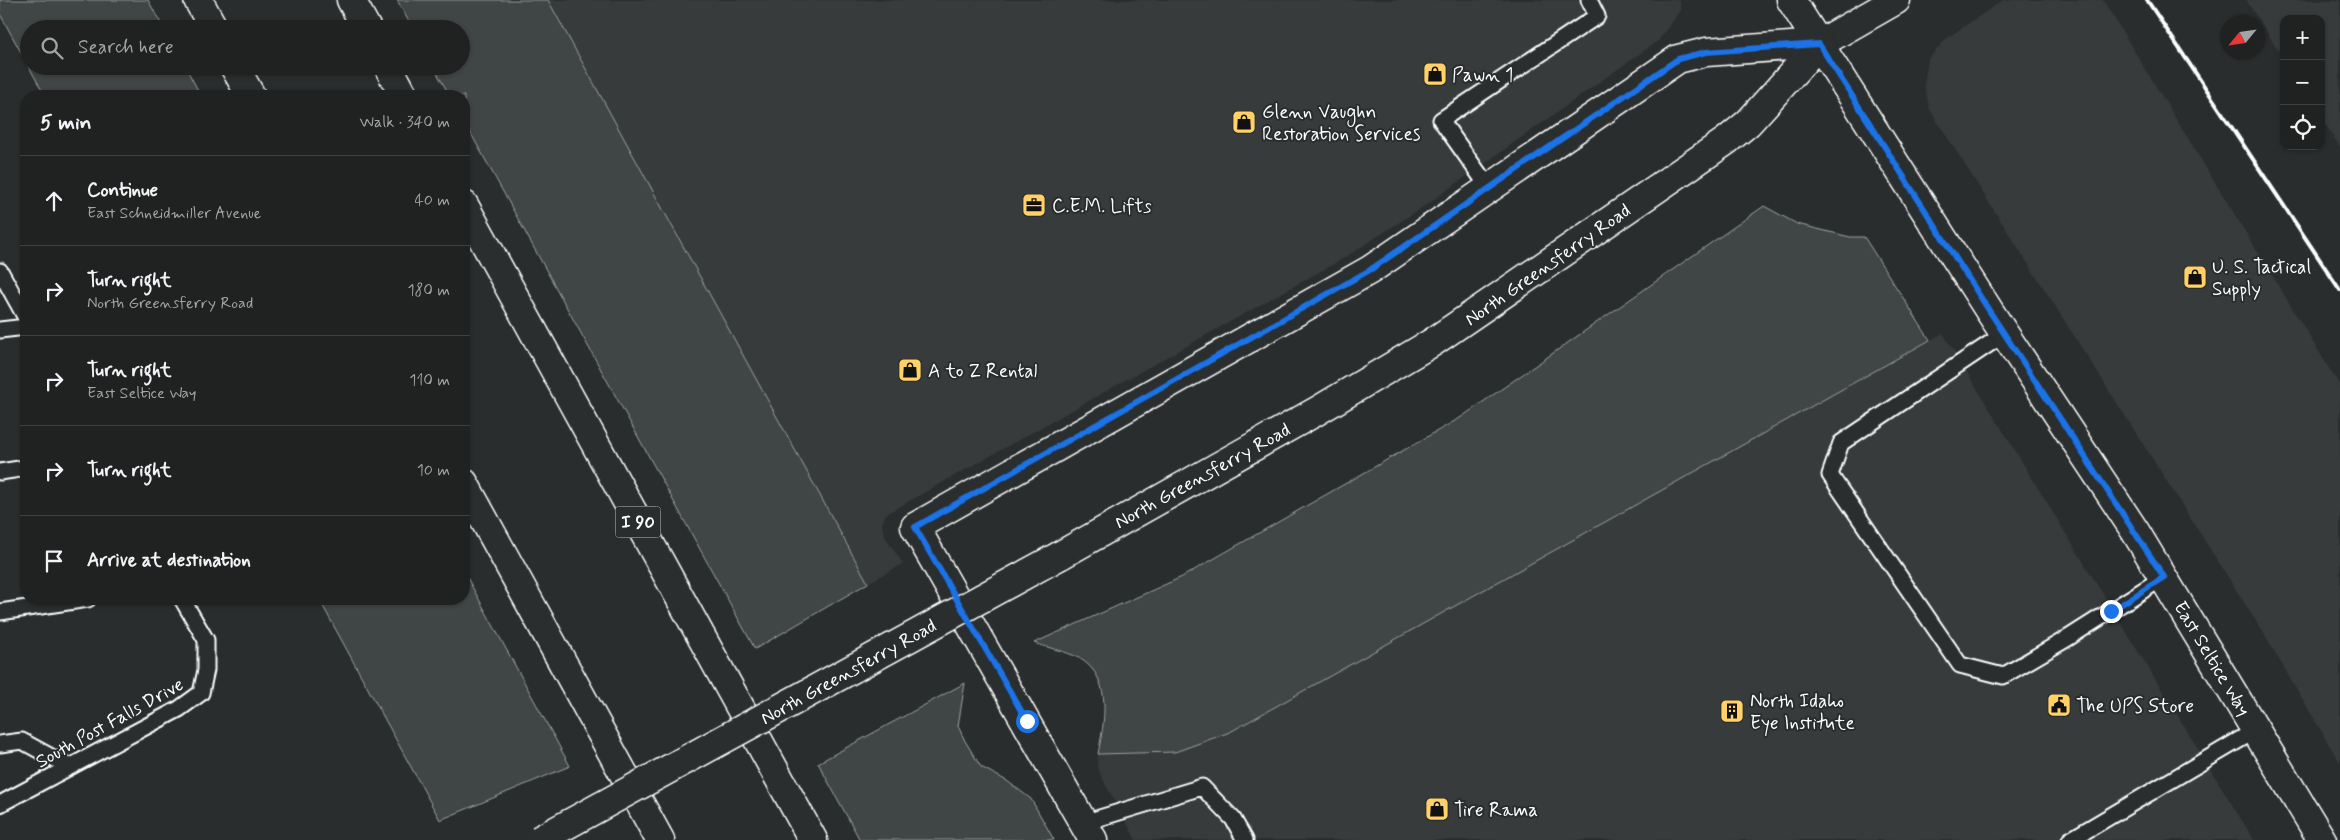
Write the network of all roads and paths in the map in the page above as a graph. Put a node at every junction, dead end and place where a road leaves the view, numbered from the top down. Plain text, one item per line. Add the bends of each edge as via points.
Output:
1 (198, 0) edge
2 (351, 0) edge
3 (1589, 0) edge
4 (1791, 0) edge
5 (1896, 0) edge
6 (209, 20) edge
7 (362, 20) edge
8 (1819, 44) junction
9 (239, 75) edge
10 (393, 75) edge
11 (248, 90) edge
12 (401, 90) edge
13 (1489, 188) junction
14 (470, 216) edge
15 (0, 271) edge
16 (20, 307) edge
17 (20, 328) edge
18 (0, 330) edge
19 (2004, 334) junction
20 (20, 469) edge
21 (0, 472) edge
22 (470, 494) edge
23 (2164, 577) junction
24 (47, 605) edge
25 (186, 605) edge
26 (0, 612) edge
27 (2256, 730) junction
28 (0, 744) edge
29 (70, 768) junction
30 (0, 804) edge
31 (1088, 831) edge
32 (539, 840) edge
33 (660, 840) edge
34 (813, 840) edge
35 (1245, 840) edge
36 (2070, 840) edge
37 (2322, 840) edge

1 - 6 main road
2 - 7 main road
3 - 13 lane via 1597,16 1441,120
4 - 8 main road, East Seltice Way
5 - 8 main road, North Greensferry Road
8 - 13 main road, North Greensferry Road via 1706,52 1678,59
8 - 19 main road, East Seltice Way
8 - 32 main road, North Greensferry Road, bridge via 1748,123 1726,141 1479,312 1368,381 1059,556
9 - 11 main road
10 - 12 main road
13 - 31 main road, North Greensferry Road via 1370,270 915,527
14 - 34 main road, I 90
15 - 16 lane
17 - 18 lane
19 - 23 main road, East Seltice Way
19 - 23 lane via 1841,443 1830,475 1960,665 2003,676
20 - 21 lane
22 - 33 main road
23 - 27 main road, East Seltice Way
24 - 26 lane
25 - 29 lane, South Post Falls Drive via 206,640 206,670 201,693 179,709
27 - 36 lane
27 - 37 main road, East Seltice Way
28 - 29 lane via 22,741
29 - 30 lane, South Post Falls Drive
31 - 35 lane via 1202,787 1233,819

